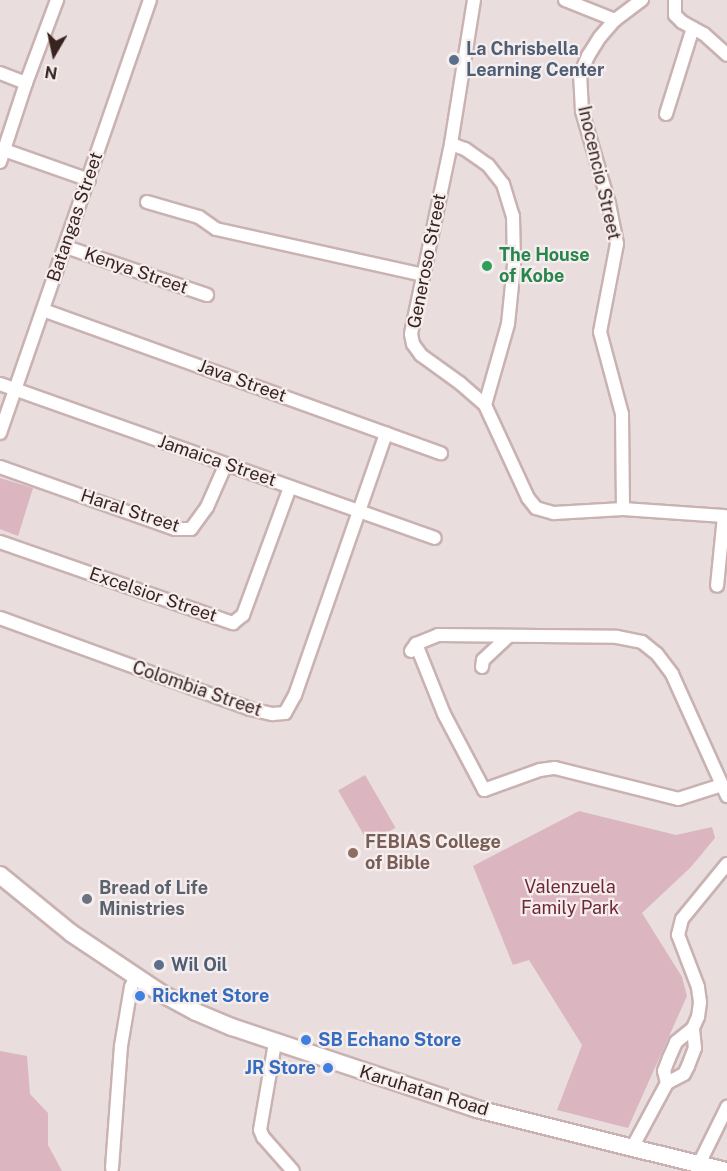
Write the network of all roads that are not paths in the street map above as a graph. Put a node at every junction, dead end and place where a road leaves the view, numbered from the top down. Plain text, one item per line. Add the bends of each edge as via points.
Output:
1 (57, 0) edge
2 (150, 0) edge
3 (474, 0) edge
4 (565, 0) edge
5 (642, 0) edge
6 (675, 0) edge
7 (615, 20) junction
8 (693, 28) junction
9 (727, 55) edge
10 (0, 73) edge
11 (26, 83) junction
12 (666, 114) dead end
13 (451, 144) junction
14 (4, 150) junction
15 (0, 162) edge
16 (88, 180) junction
17 (147, 202) dead end
18 (66, 247) junction
19 (423, 275) junction
20 (207, 295) dead end
21 (43, 310) junction
22 (0, 384) edge
23 (15, 389) junction
24 (485, 405) junction
25 (0, 433) edge
26 (386, 433) junction
27 (441, 453) dead end
28 (226, 464) junction
29 (0, 467) edge
30 (290, 487) junction
31 (623, 509) junction
32 (359, 511) junction
33 (726, 516) edge
34 (434, 538) dead end
35 (0, 542) edge
36 (717, 586) dead end
37 (0, 618) edge
38 (509, 636) junction
39 (482, 667) dead end
40 (724, 791) edge
41 (727, 864) edge
42 (0, 875) edge
43 (136, 975) junction
44 (693, 1028) junction
45 (275, 1042) junction
46 (668, 1083) junction
47 (727, 1107) edge
48 (632, 1148) junction
49 (699, 1164) junction
50 (112, 1168) dead end
51 (293, 1171) edge
52 (724, 1171) edge

1 - 11 street
2 - 16 street, Batangas Street
3 - 13 street, Generoso Street
4 - 7 street
5 - 7 street, Inocencio Street
6 - 8 street via 675,15
7 - 31 street, Inocencio Street via 588,56 580,75 580,94 617,244 600,332 622,414
8 - 9 street
8 - 12 street
10 - 11 street
11 - 14 street
13 - 19 street, Generoso Street
13 - 24 street via 473,153 488,165 503,184 513,216 514,265 508,324
14 - 15 street
14 - 16 street
16 - 18 street, Batangas Street
17 - 19 street via 199,218 216,229
18 - 20 street, Kenya Street
18 - 21 street, Batangas Street
19 - 24 street, Generoso Street via 411,334 413,344 421,355
21 - 23 street, Batangas Street
21 - 26 street, Java Street
22 - 23 street, Jamaica Street
23 - 25 street, Batangas Street
23 - 28 street, Jamaica Street
24 - 31 street, Generoso Street via 536,508 554,513
26 - 27 street, Java Street
26 - 32 street, Colombia Street
28 - 29 street, Haral Street via 207,507 191,529 175,529
28 - 30 street, Jamaica Street
30 - 32 street, Jamaica Street
30 - 35 street, Excelsior Street via 243,615 233,623
31 - 33 street, Generoso Street
32 - 34 street, Jamaica Street
32 - 37 street, Colombia Street via 295,695 285,713 250,709
33 - 36 street, Generoso Street
38 - 39 street via 483,660
38 - 40 street via 617,637 642,642 672,674
38 - 40 street via 438,635 414,647 484,790 555,768 678,799
41 - 44 street via 682,919 678,935 698,987 698,1017
42 - 43 main road, Karuhatan Road via 71,933
43 - 45 main road, Karuhatan Road via 173,1001
43 - 50 street via 121,1046
44 - 46 street via 676,1042 664,1071
44 - 46 street via 694,1048 688,1066 684,1074
45 - 48 main road, Karuhatan Road via 477,1109
45 - 51 street via 260,1130
46 - 48 street
47 - 49 street
48 - 49 main road, Karuhatan Road
49 - 52 main road, Karuhatan Road

